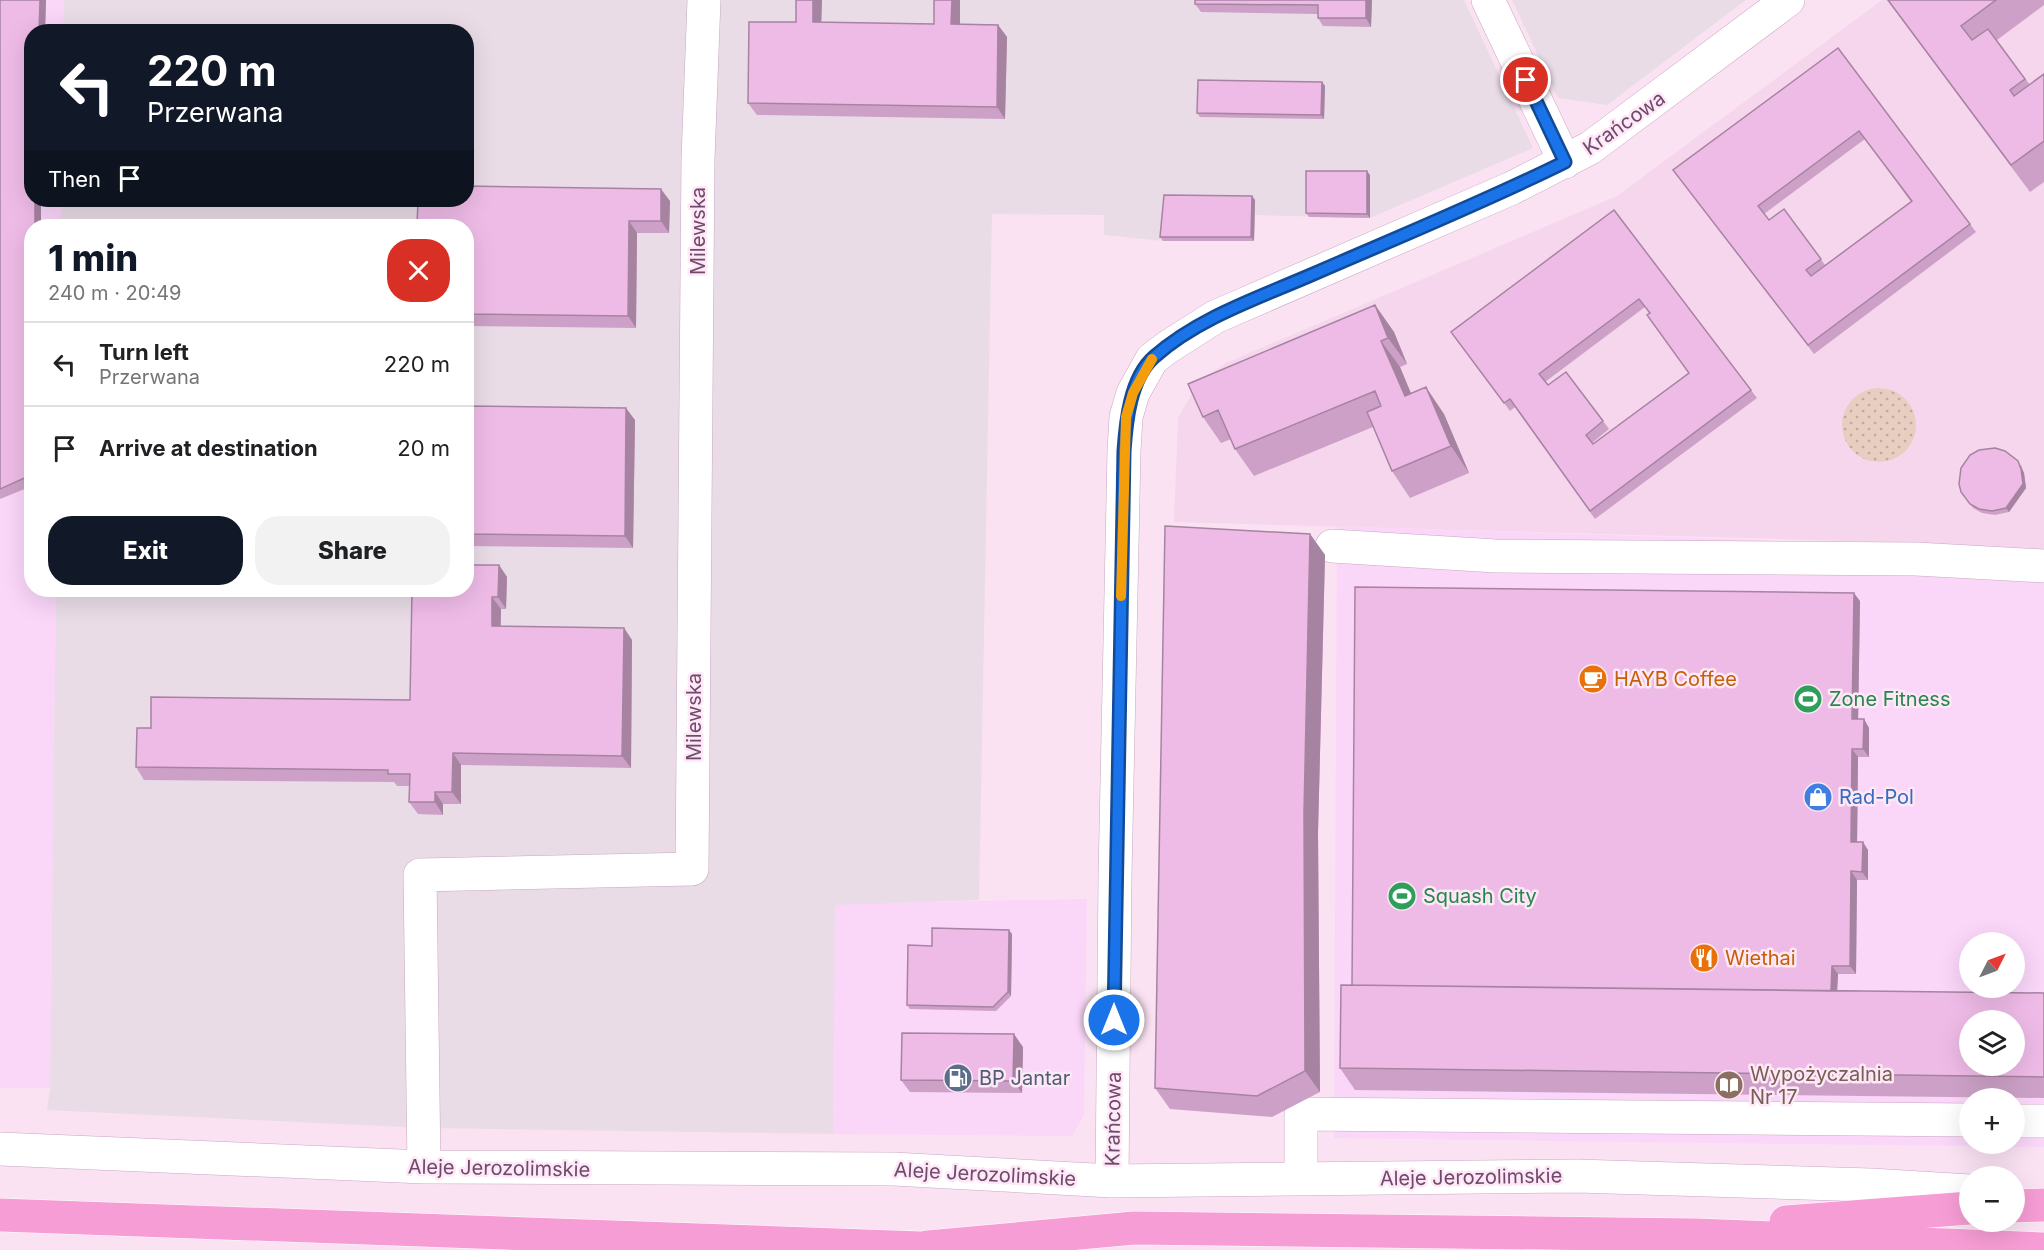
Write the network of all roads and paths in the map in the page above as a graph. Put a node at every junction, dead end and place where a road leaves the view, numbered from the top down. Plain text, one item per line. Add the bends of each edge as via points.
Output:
1 (704, 0) edge
2 (1488, 0) edge
3 (1788, 0) edge
4 (1565, 162) junction
5 (1332, 546) dead end
6 (2044, 566) edge
7 (1959, 1120) edge
8 (2025, 1121) edge
9 (2044, 1121) edge
10 (0, 1149) edge
11 (424, 1167) junction
12 (1301, 1178) junction
13 (1112, 1181) junction
14 (1959, 1190) edge
15 (2025, 1195) edge
16 (2044, 1196) edge
17 (2044, 1204) edge
18 (2025, 1205) edge
19 (1959, 1209) edge
20 (0, 1215) edge
21 (1697, 1235) junction
22 (928, 1247) junction
23 (2044, 1249) edge
24 (972, 1250) edge

1 - 11 street, Milewska via 698,159 692,869 420,874
2 - 4 street
3 - 4 street, Krańcowa via 1590,148
4 - 13 street, Krańcowa via 1215,316 1152,358 1133,393 1126,417 1124,451
5 - 6 street via 1496,556 1916,559
7 - 12 street via 1301,1114
8 - 9 street
10 - 11 street, Aleje Jerozolimskie
11 - 13 street, Aleje Jerozolimskie via 893,1169
12 - 13 street, Aleje Jerozolimskie
12 - 14 street, Aleje Jerozolimskie via 1577,1176
15 - 16 street
17 - 18 main road
19 - 21 main road via 1798,1220
20 - 22 main road
21 - 22 main road via 1134,1228
21 - 23 main road
22 - 24 main road

